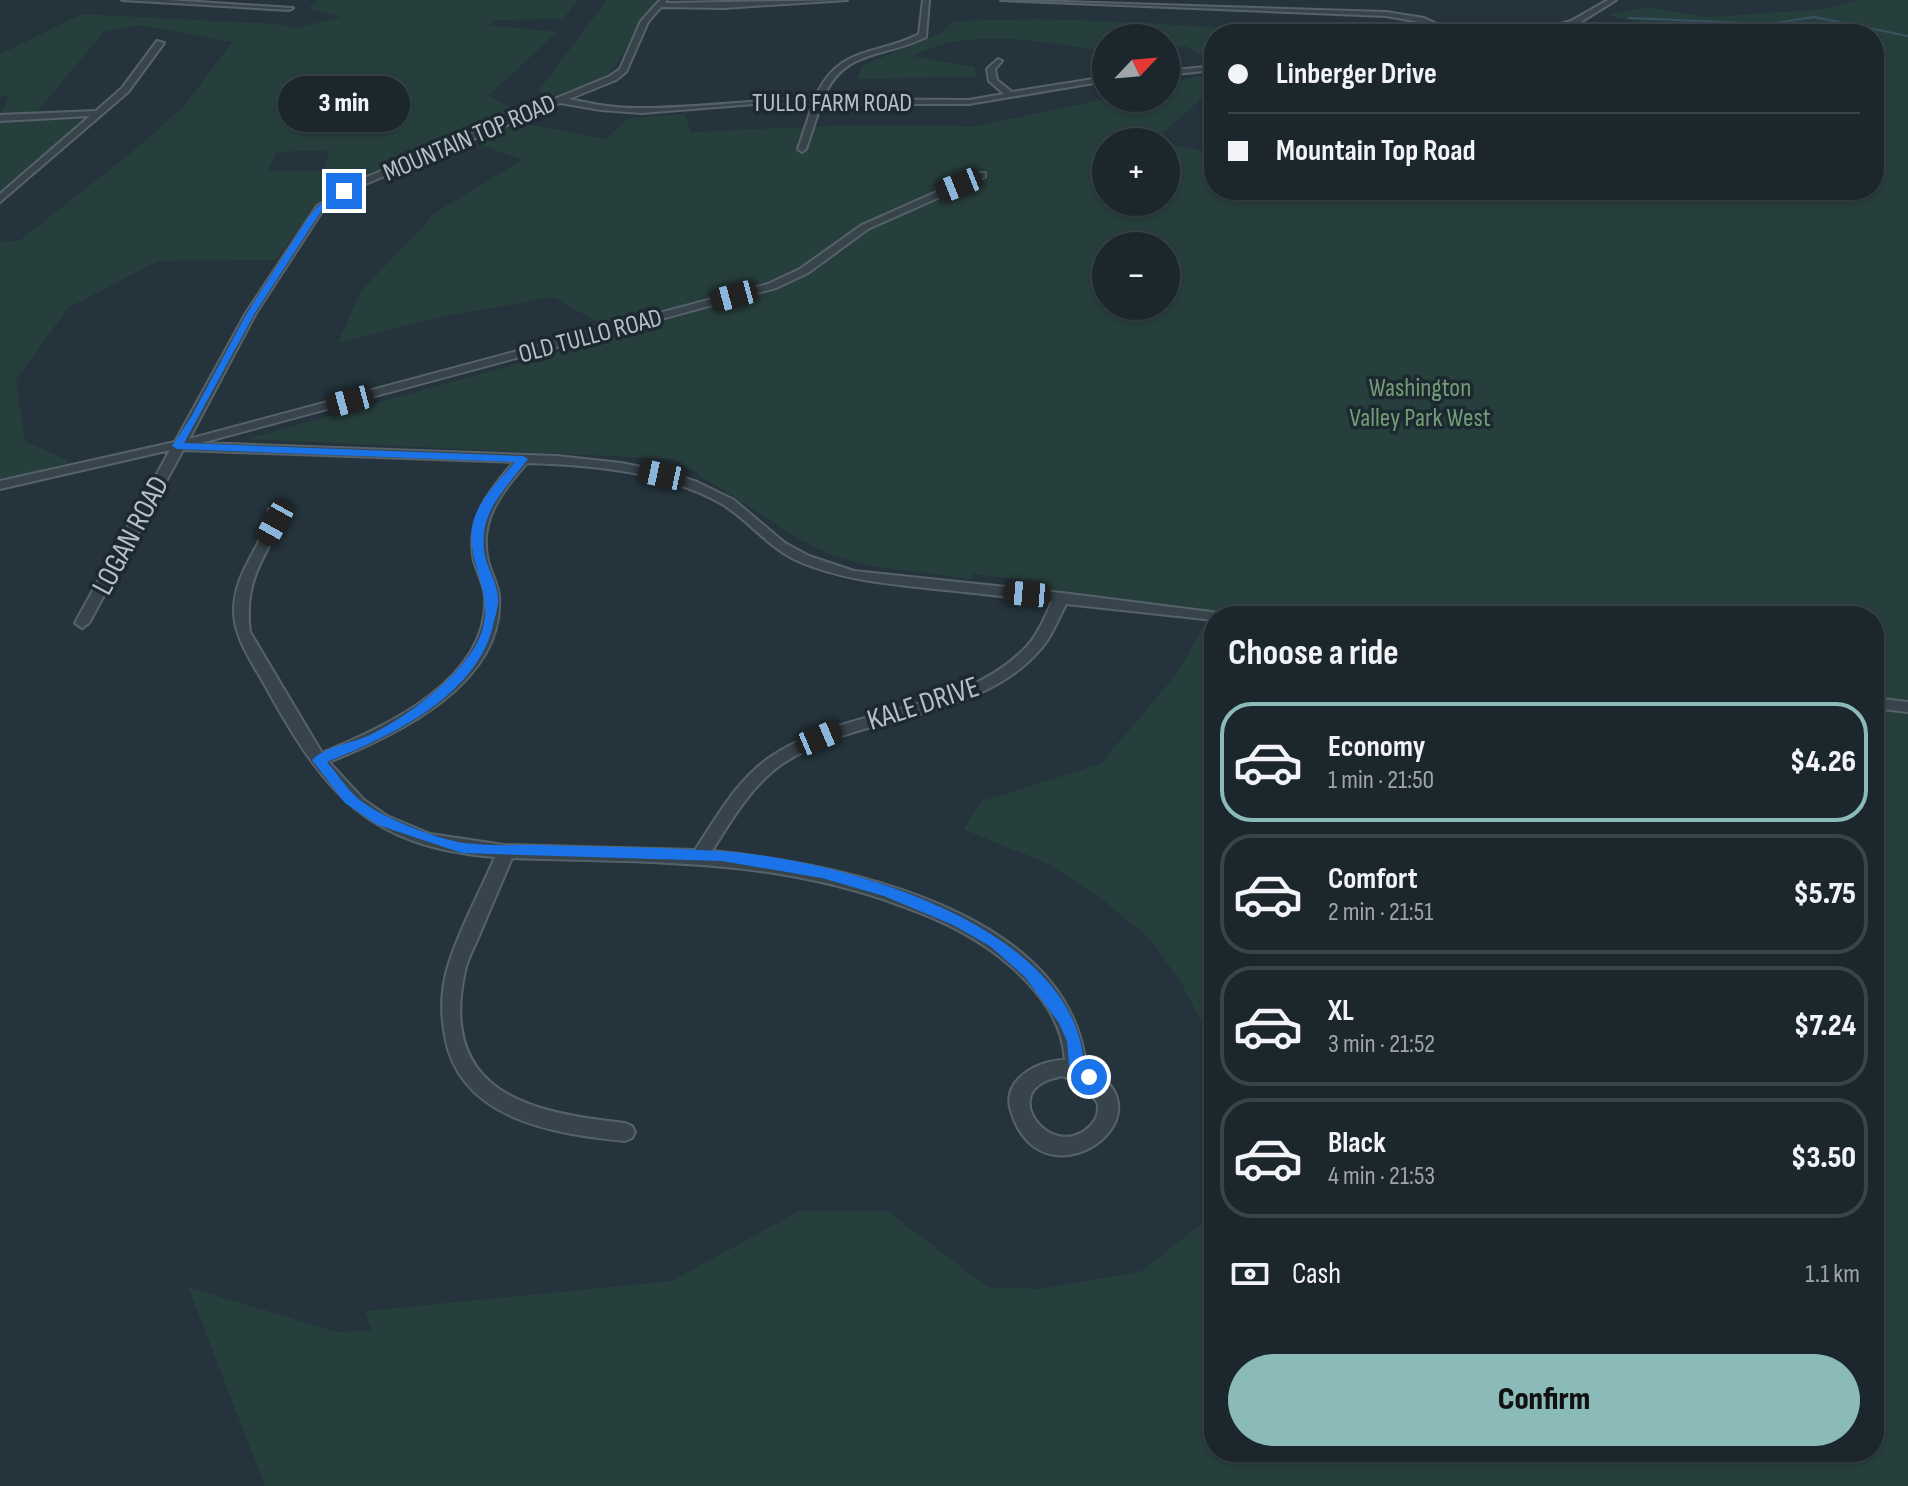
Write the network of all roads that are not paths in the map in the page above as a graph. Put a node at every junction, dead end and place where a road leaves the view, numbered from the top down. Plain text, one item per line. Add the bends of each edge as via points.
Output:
1 (125, 0) edge
2 (844, 0) edge
3 (926, 0) edge
4 (1004, 0) edge
5 (1613, 0) edge
6 (662, 2) edge
7 (1159, 3) edge
8 (289, 8) dead end
9 (1574, 23) joint
10 (1431, 24) edge
11 (1571, 24) edge
12 (160, 43) dead end
13 (998, 61) dead end
14 (1204, 69) edge
15 (1180, 72) edge
16 (1092, 82) edge
17 (1012, 96) junction
18 (557, 100) junction
19 (820, 101) junction
20 (100, 113) junction
21 (0, 118) edge
22 (802, 149) dead end
23 (982, 175) dead end
24 (0, 199) edge
25 (177, 446) junction
26 (523, 459) junction
27 (0, 485) edge
28 (274, 512) dead end
29 (1062, 597) junction
30 (1204, 615) edge
31 (82, 623) dead end
32 (1884, 704) edge
33 (1908, 707) edge
34 (319, 760) junction
35 (506, 852) junction
36 (701, 855) junction
37 (1076, 1070) junction
38 (625, 1132) dead end

1 - 8 street
2 - 6 street via 723,6
3 - 19 street via 923,35 839,66 826,79
4 - 7 street
5 - 9 street
6 - 18 street, MOUNTAIN TOP ROAD via 645,21 618,75
7 - 10 street via 1394,15
9 - 11 street
12 - 20 street via 136,78
13 - 17 street via 991,69 993,81
14 - 15 street
16 - 17 street, TULLO FARM ROAD
17 - 19 street, TULLO FARM ROAD via 969,102
18 - 19 street, TULLO FARM ROAD via 642,111
18 - 25 street, MOUNTAIN TOP ROAD via 360,183 320,208 251,313
19 - 22 street
20 - 21 street
20 - 24 street
23 - 25 street, OLD TULLO ROAD via 865,227 804,271 772,286
25 - 26 street
25 - 27 street
25 - 31 street, LOGAN ROAD
26 - 29 street via 596,463 677,480 729,503 780,546 852,575
26 - 34 street via 486,503 477,528 493,597 484,642 474,658 447,689 401,724
28 - 34 street via 275,523 245,577 238,607 243,632
29 - 30 street
29 - 36 street, KALE DRIVE via 1034,648 990,682 845,727 775,761 736,801
32 - 33 street
34 - 35 street via 350,799 382,821 443,844
35 - 36 street
35 - 38 street via 455,972 450,1007 463,1065 483,1091 516,1110 552,1124
36 - 37 street via 840,877 983,935 1030,972 1052,998 1075,1041
37 - 37 street via 1047,1069 1019,1095 1021,1120 1041,1140 1056,1145 1085,1142 1105,1123 1108,1111 1099,1086

